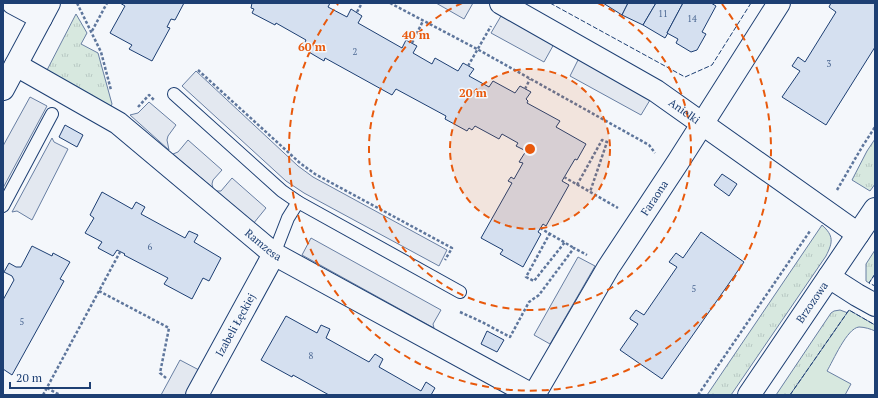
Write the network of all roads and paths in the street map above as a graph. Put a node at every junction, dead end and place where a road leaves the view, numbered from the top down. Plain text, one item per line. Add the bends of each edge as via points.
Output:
1 (13, 3) edge
2 (107, 3) edge
3 (362, 3) edge
4 (390, 3) edge
5 (779, 3) edge
6 (502, 4) edge
7 (45, 11) edge
8 (357, 12) dead end
9 (423, 21) junction
10 (92, 31) dead end
11 (412, 43) dead end
12 (477, 49) junction
13 (16, 65) junction
14 (468, 66) dead end
15 (198, 70) dead end
16 (530, 79) junction
17 (3, 89) edge
18 (525, 89) dead end
19 (174, 94) dead end
20 (52, 114) dead end
21 (702, 124) junction
22 (875, 127) edge
23 (656, 156) dead end
24 (564, 177) dead end
25 (577, 184) junction
26 (590, 192) junction
27 (836, 192) dead end
28 (298, 202) junction
29 (3, 206) edge
30 (875, 209) edge
31 (639, 220) junction
32 (812, 226) dead end
33 (540, 228) dead end
34 (550, 234) junction
35 (858, 234) junction
36 (565, 242) junction
37 (574, 248) dead end
38 (120, 252) dead end
39 (274, 254) junction
40 (445, 261) dead end
41 (829, 277) junction
42 (99, 291) junction
43 (460, 292) dead end
44 (875, 305) edge
45 (166, 378) dead end
46 (47, 388) junction
47 (43, 395) edge
48 (60, 395) edge
49 (196, 395) edge
50 (533, 395) edge
51 (698, 395) edge
52 (749, 395) edge

1 - 7 street
2 - 10 path
3 - 8 path
4 - 9 path
5 - 21 street, Faraona
6 - 12 path
6 - 21 street, Anielki via 656,91
7 - 13 street
9 - 11 path
9 - 12 path
12 - 14 path
12 - 16 path
13 - 17 street
13 - 39 street, Ramzesa via 118,123
15 - 40 path via 300,164 452,248
16 - 18 path
16 - 23 path via 649,145
19 - 28 lane via 282,191
20 - 29 lane
21 - 31 street, Faraona
21 - 35 street, Anielki
22 - 27 path
24 - 25 path
25 - 26 path
25 - 26 path via 602,140 607,142
26 - 31 path
28 - 39 lane via 288,218
28 - 43 lane
30 - 35 street, Brzozowa
31 - 50 street, Faraona via 582,310
32 - 51 path
33 - 34 path
34 - 36 path
34 - 36 path via 526,278 534,282
35 - 41 street, Brzozowa
36 - 37 path
38 - 42 path
39 - 49 street, Izabeli Łęckiej
39 - 50 street, Ramzesa
41 - 44 street
41 - 52 street, Brzozowa
42 - 45 path via 169,328 160,373
42 - 46 path
46 - 47 path
46 - 48 path

